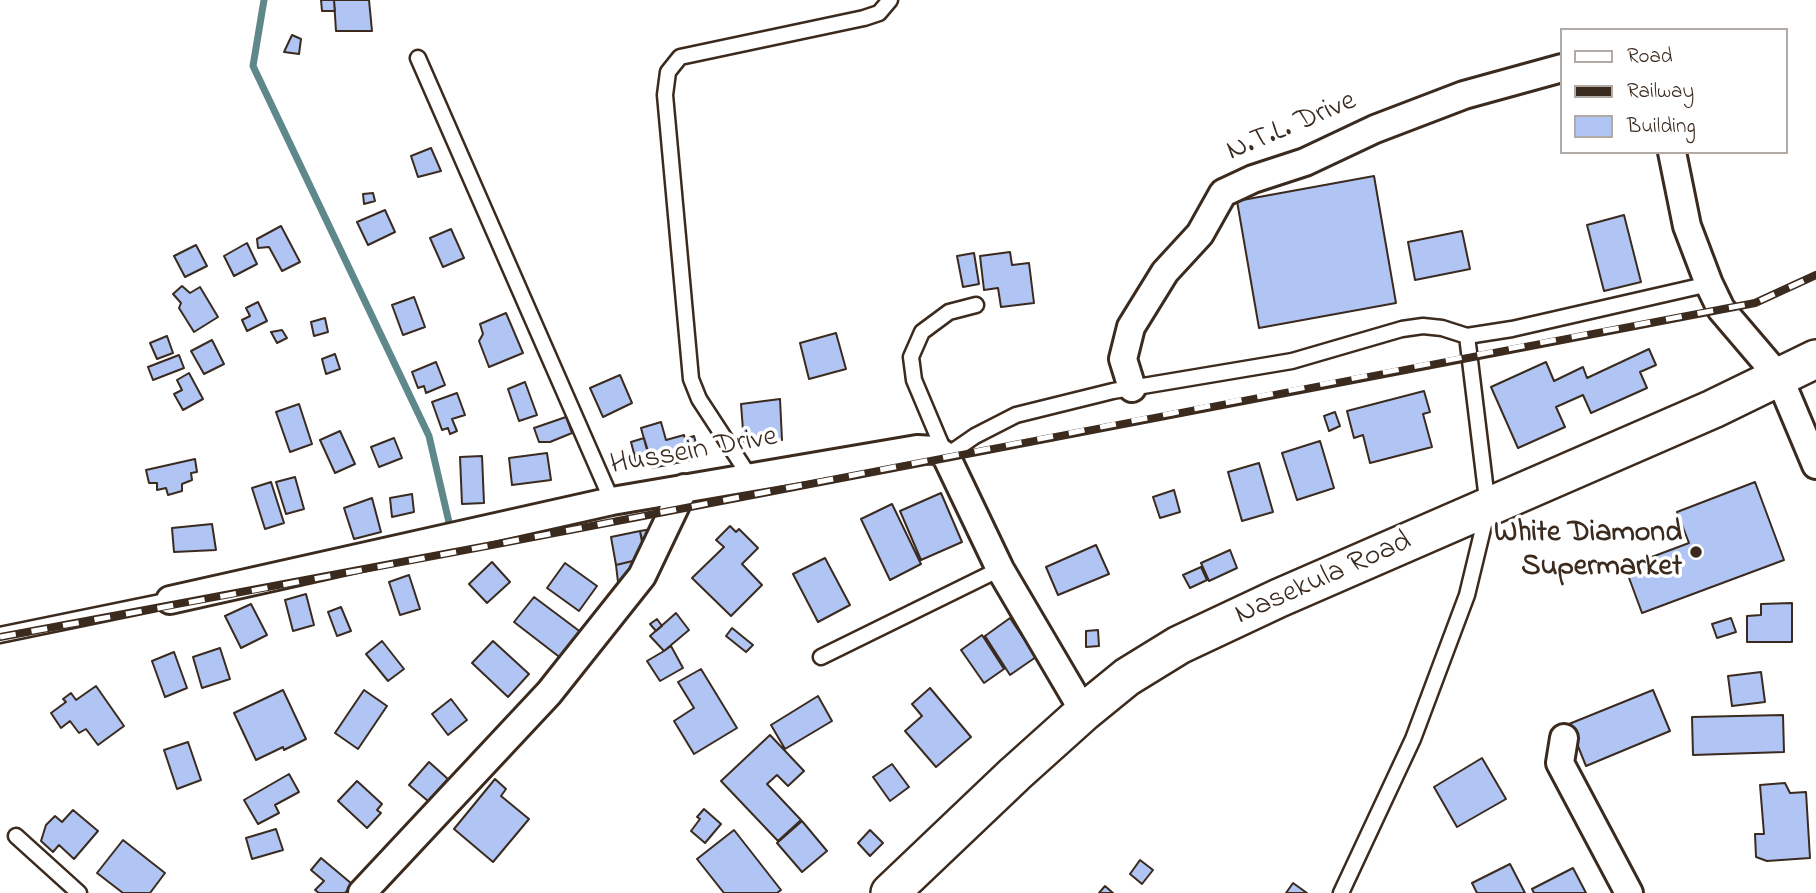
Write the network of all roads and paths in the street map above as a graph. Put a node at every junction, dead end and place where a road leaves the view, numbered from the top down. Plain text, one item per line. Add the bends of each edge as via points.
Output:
1 (890, 0) edge
2 (418, 58) dead end
3 (1560, 69) edge
4 (1672, 154) edge
5 (1709, 284) junction
6 (976, 305) dead end
7 (1467, 336) junction
8 (1816, 359) edge
9 (1779, 377) junction
10 (1132, 388) junction
11 (946, 456) junction
12 (1816, 464) edge
13 (750, 477) junction
14 (684, 488) junction
15 (612, 501) junction
16 (1488, 508) junction
17 (1000, 569) junction
18 (170, 600) joint
19 (0, 635) edge
20 (821, 657) dead end
21 (1084, 712) junction
22 (1564, 738) dead end
23 (16, 836) dead end
24 (905, 885) edge
25 (79, 893) edge
26 (362, 893) edge
27 (1340, 893) edge
28 (1629, 893) edge

1 - 13 lane via 879,13 864,18 680,57 668,72 665,95 691,379
2 - 15 lane
3 - 10 street, N.T.L. Drive via 1464,95 1223,193 1200,234 1165,272 1131,327 1123,359
4 - 5 street via 1687,226
5 - 7 lane
5 - 9 street via 1721,309
6 - 11 lane via 949,312 922,332 911,357 914,380
7 - 10 lane via 1442,328 1402,329 1292,360
7 - 16 lane
8 - 9 main road, Nasekula Road
9 - 12 street
9 - 16 main road, Nasekula Road
10 - 11 lane via 1016,415
11 - 13 street, Hussein Drive via 937,450 916,449
11 - 17 street
13 - 14 street, Hussein Drive
14 - 15 street, Hussein Drive
14 - 26 street via 642,576 549,693
15 - 18 street, Hussein Drive
16 - 21 main road, Nasekula Road via 1179,645 1127,677
16 - 27 lane via 1467,595 1413,739
17 - 20 lane
17 - 21 street
18 - 19 lane
21 - 24 main road, Nasekula Road
22 - 28 street via 1560,763
23 - 25 lane

